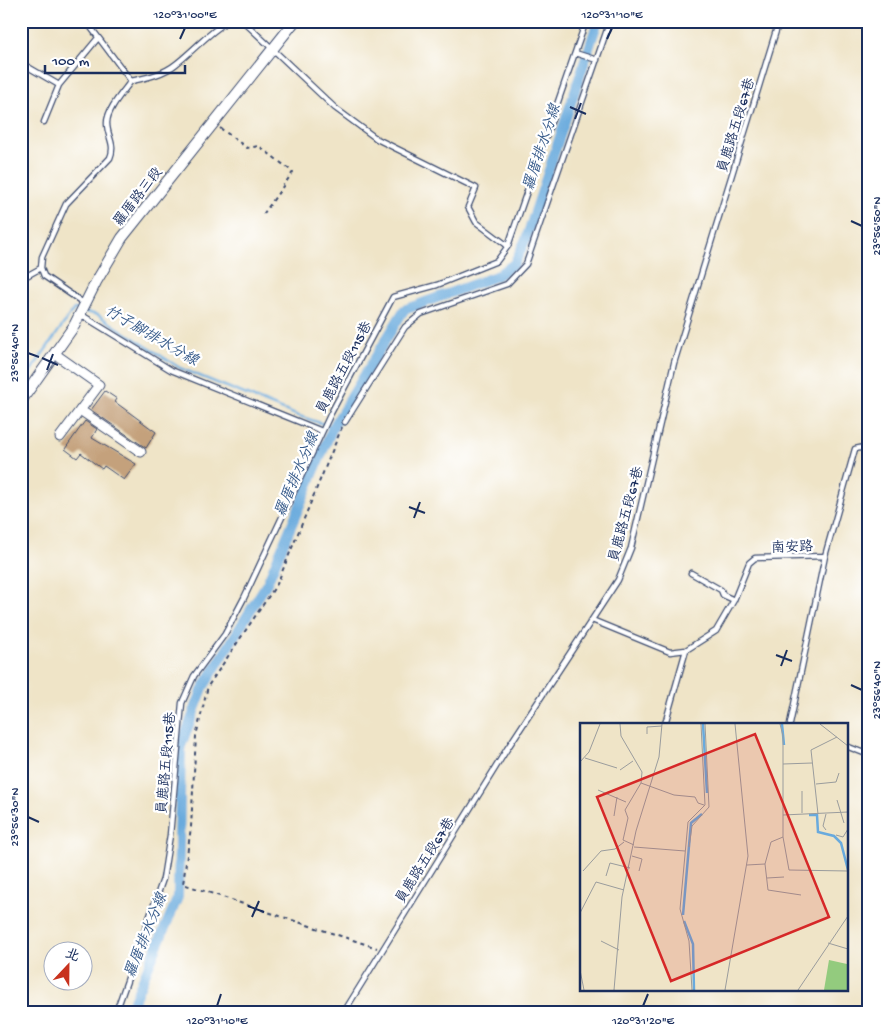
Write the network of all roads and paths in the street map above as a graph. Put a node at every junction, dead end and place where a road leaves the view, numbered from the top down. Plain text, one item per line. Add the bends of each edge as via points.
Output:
1 (86, 21) edge
2 (214, 21) edge
3 (228, 21) edge
4 (243, 21) edge
5 (295, 21) edge
6 (586, 21) edge
7 (610, 21) edge
8 (779, 21) edge
9 (219, 27) junction
10 (98, 38) junction
11 (272, 50) junction
12 (575, 53) junction
13 (597, 60) junction
14 (28, 67) dead end
15 (132, 81) junction
16 (59, 85) junction
17 (44, 122) dead end
18 (212, 122) junction
19 (262, 216) dead end
20 (508, 246) junction
21 (41, 268) junction
22 (21, 279) edge
23 (83, 310) junction
24 (55, 354) junction
25 (21, 402) edge
26 (80, 410) junction
27 (345, 422) joint
28 (322, 431) junction
29 (60, 437) dead end
30 (869, 438) edge
31 (867, 446) edge
32 (141, 452) dead end
33 (825, 556) junction
34 (691, 573) dead end
35 (734, 600) junction
36 (592, 620) junction
37 (686, 650) junction
38 (666, 723) edge
39 (790, 723) edge
40 (848, 747) edge
41 (869, 755) edge
42 (382, 949) junction
43 (116, 1012) edge
44 (344, 1012) edge

1 - 10 lane
2 - 9 lane
3 - 9 lane
4 - 11 lane
5 - 11 street, 羅厝路三段
6 - 12 lane, 員鹿路五段115巷
7 - 13 lane, 員鹿路五段115巷
8 - 36 lane, 員鹿路五段67巷 via 674,363 631,548 618,580
9 - 15 lane via 175,66
10 - 15 lane
10 - 16 lane
11 - 18 street, 羅厝路三段
11 - 20 lane via 335,108 377,139 476,188 468,207 476,222
12 - 13 lane
12 - 20 lane, 員鹿路五段115巷
13 - 27 lane, 員鹿路五段115巷 via 526,264 507,284 421,314 405,327
14 - 16 lane
15 - 21 lane via 109,113 107,123 113,151 110,158 66,204 42,257
16 - 17 lane
18 - 19 path via 247,148 259,146 293,172
18 - 23 street, 羅厝路三段 via 122,238
20 - 28 lane, 員鹿路五段115巷 via 497,261 437,285 393,297
21 - 22 lane
21 - 23 lane via 44,276
23 - 24 street, 羅厝路三段
23 - 28 lane via 171,370
24 - 25 street, 羅厝路三段
24 - 26 street via 99,385
26 - 29 street
26 - 32 street
27 - 42 path via 276,584 208,686 196,736 191,827 183,884
28 - 43 lane, 員鹿路五段115巷 via 244,598 225,634 194,676 182,704 163,879
30 - 31 lane
31 - 33 lane, 南安路 via 855,449
33 - 35 lane, 南安路 via 755,558 749,563
33 - 39 lane
34 - 35 lane
35 - 37 lane, 南安路 via 716,631
36 - 37 lane via 670,652
36 - 42 lane, 員鹿路五段67巷
37 - 38 lane
40 - 41 lane
42 - 44 lane, 員鹿路五段67巷

